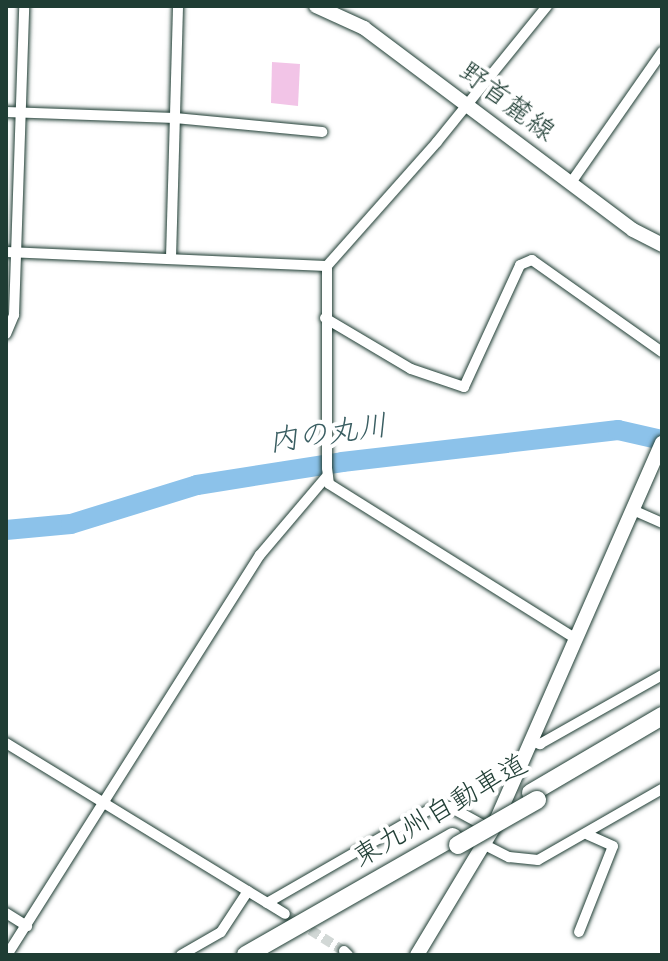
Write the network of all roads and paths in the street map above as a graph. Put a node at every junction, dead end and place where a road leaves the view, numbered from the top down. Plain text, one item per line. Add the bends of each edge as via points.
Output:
1 (24, 6) edge
2 (178, 6) edge
3 (316, 6) edge
4 (547, 6) edge
5 (662, 52) edge
6 (464, 104) junction
7 (6, 112) edge
8 (20, 112) junction
9 (175, 118) junction
10 (322, 132) dead end
11 (570, 184) junction
12 (662, 245) edge
13 (11, 252) edge
14 (171, 258) junction
15 (327, 266) junction
16 (325, 318) junction
17 (6, 334) edge
18 (662, 352) edge
19 (662, 443) edge
20 (327, 476) junction
21 (633, 510) junction
22 (662, 523) edge
23 (576, 639) junction
24 (662, 675) edge
25 (662, 716) edge
26 (662, 730) edge
27 (532, 741) junction
28 (6, 743) edge
29 (662, 789) edge
30 (534, 796) junction
31 (104, 804) junction
32 (492, 830) junction
33 (588, 835) junction
34 (456, 841) junction
35 (485, 845) junction
36 (248, 891) junction
37 (267, 903) junction
38 (6, 913) edge
39 (285, 914) tunnel mouth
40 (27, 926) junction
41 (579, 932) dead end
42 (7, 955) edge
43 (181, 955) edge
44 (246, 955) edge
45 (265, 955) edge
46 (417, 955) edge

1 - 8 street
2 - 9 street
3 - 6 street, 野首麓線 via 364,28
4 - 6 street
5 - 11 street
6 - 11 street, 野首麓線
6 - 15 street
7 - 8 street
8 - 9 street
8 - 13 street
9 - 10 street
9 - 14 street
11 - 12 street, 野首麓線
13 - 14 street
13 - 17 street via 14,315
14 - 15 street
15 - 16 street
16 - 18 street via 411,369 464,387 520,265 532,260
16 - 20 street
19 - 21 street
20 - 23 street via 329,484
20 - 31 street via 260,555
21 - 22 street
21 - 23 street
23 - 27 street
24 - 27 street via 540,744
25 - 30 highway, 東九州自動車道
26 - 30 highway, 東九州自動車道
27 - 32 street
28 - 31 street
29 - 33 street
30 - 34 highway, 東九州自動車道
31 - 36 street
31 - 40 street
32 - 35 street
32 - 37 street via 450,807 432,808
33 - 35 street via 538,860 509,857
33 - 41 street via 613,846
34 - 44 highway, 東九州自動車道
34 - 45 highway, 東九州自動車道
35 - 46 street
36 - 37 street
36 - 43 street via 221,932
37 - 39 street
38 - 40 street
40 - 42 street

